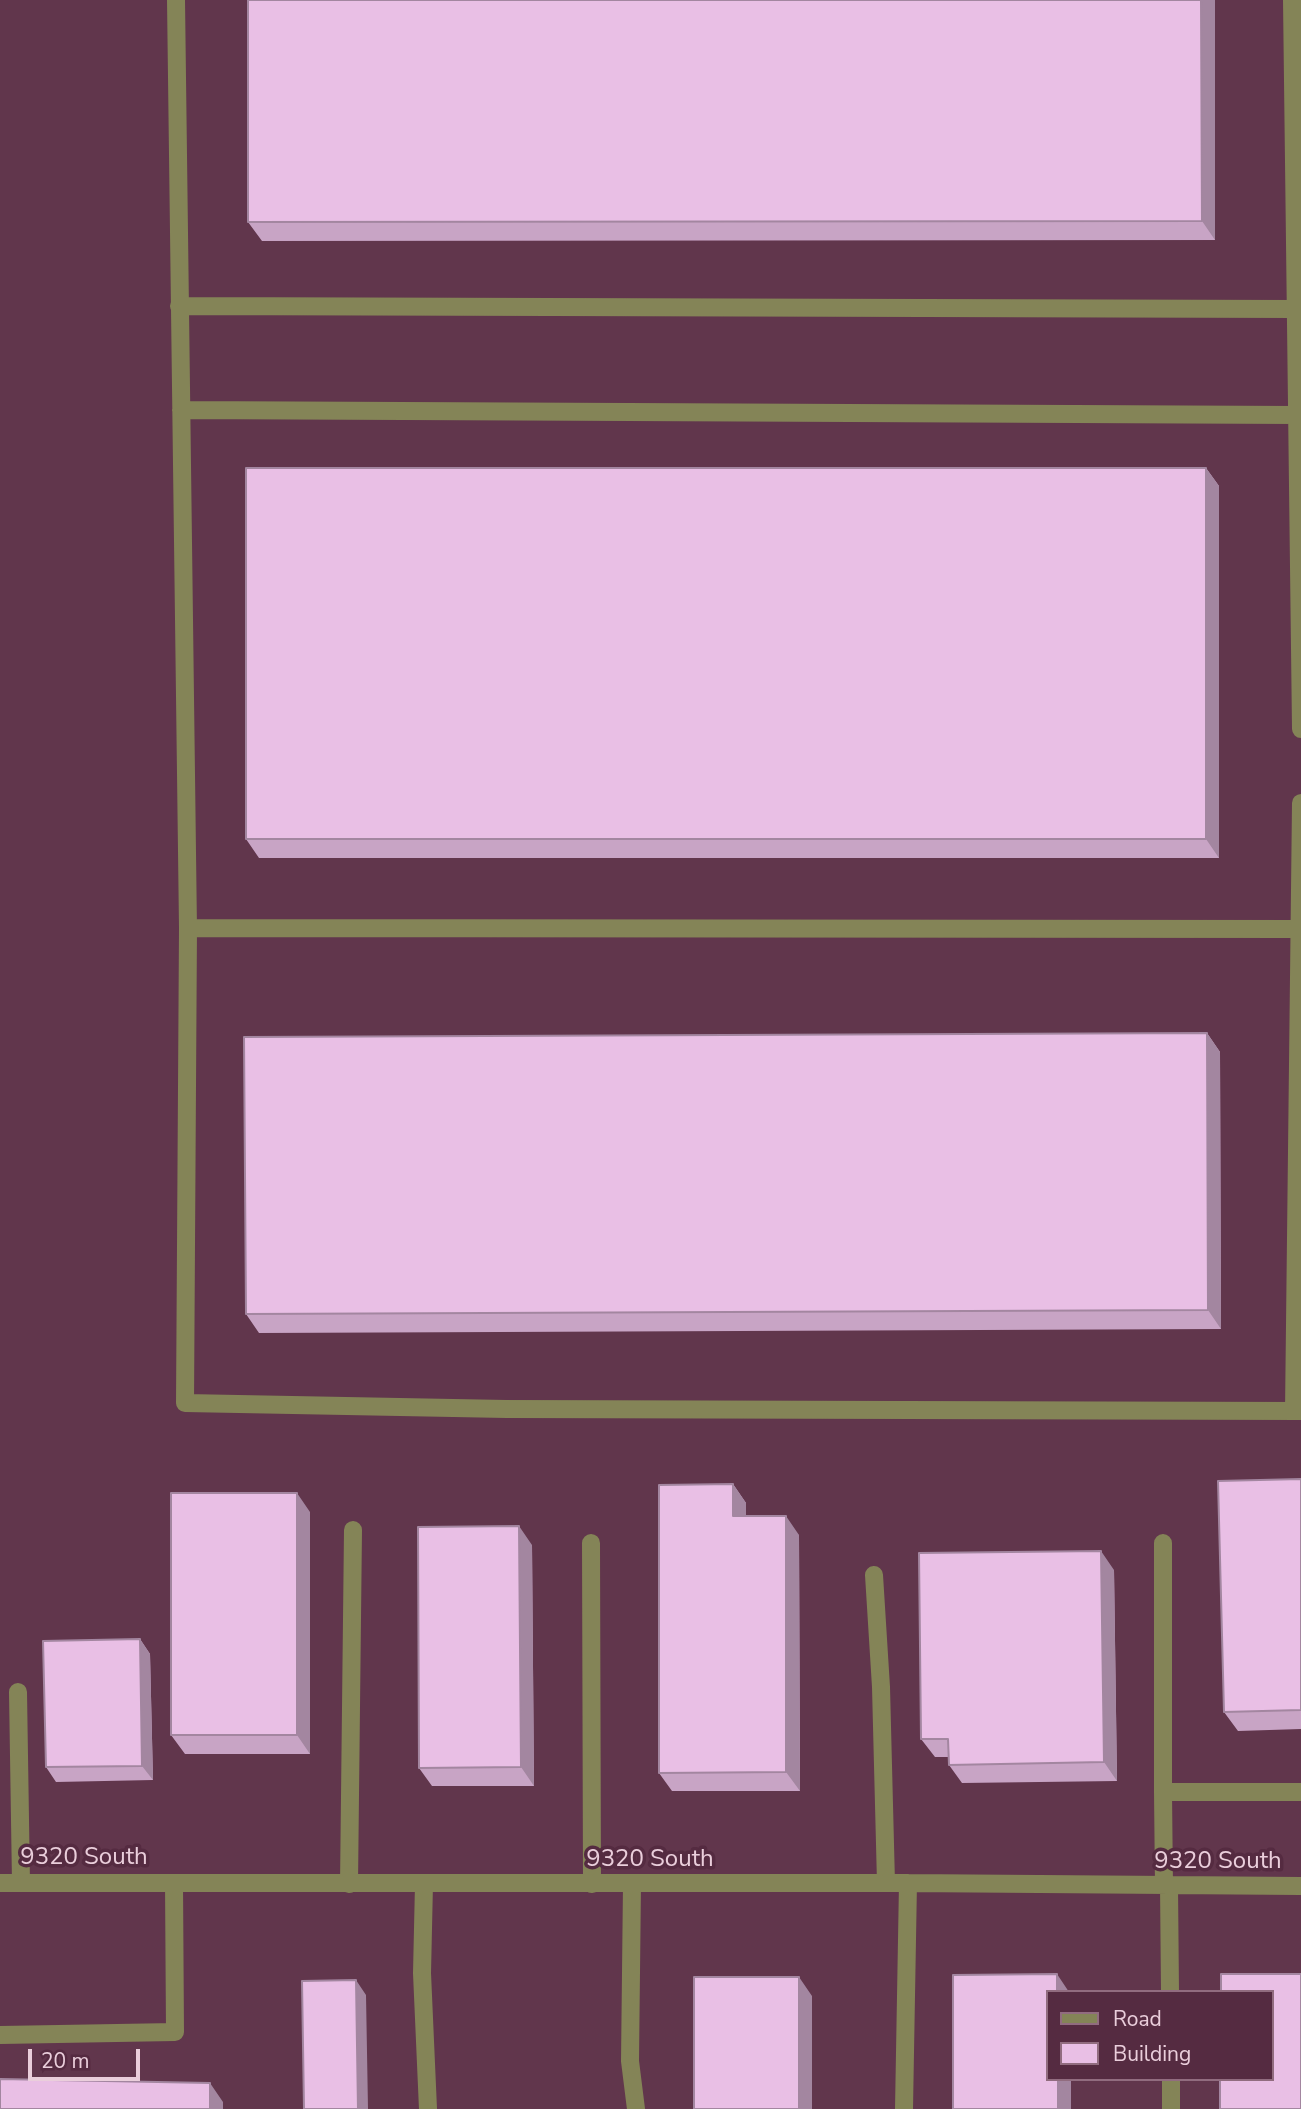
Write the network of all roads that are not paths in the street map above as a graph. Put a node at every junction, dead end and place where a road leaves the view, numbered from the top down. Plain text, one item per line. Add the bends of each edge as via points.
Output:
1 (176, 0) edge
2 (1292, 0) edge
3 (179, 306) junction
4 (1296, 309) junction
5 (181, 410) junction
6 (1297, 415) junction
7 (1301, 729) edge
8 (1301, 803) edge
9 (188, 928) junction
10 (1300, 929) edge
11 (1297, 1411) edge
12 (353, 1530) dead end
13 (592, 1542) dead end
14 (1163, 1542) dead end
15 (874, 1575) dead end
16 (18, 1692) dead end
17 (1163, 1792) junction
18 (1301, 1792) edge
19 (0, 1883) edge
20 (21, 1883) junction
21 (174, 1883) junction
22 (886, 1883) junction
23 (908, 1883) junction
24 (349, 1884) junction
25 (424, 1884) junction
26 (592, 1884) junction
27 (632, 1884) junction
28 (1167, 1886) junction
29 (1301, 1886) edge
30 (1170, 1990) edge
31 (0, 2035) edge
32 (1171, 2081) edge
33 (428, 2109) edge
34 (636, 2109) edge
35 (904, 2109) edge
36 (1171, 2109) edge

1 - 3 street
2 - 4 street
3 - 4 street
3 - 5 street
4 - 6 street
5 - 6 street
5 - 9 street
6 - 7 street
8 - 10 street
9 - 10 street
9 - 11 street via 185,1403 507,1409
10 - 11 street
12 - 24 street
13 - 26 street
14 - 17 street
15 - 22 street
16 - 20 street
17 - 18 street
17 - 28 street
19 - 20 street, 9320 South
20 - 21 street, 9320 South
21 - 24 street, 9320 South
21 - 31 street via 175,2032
22 - 23 street, 9320 South
22 - 27 street, 9320 South
23 - 28 street, 9320 South
23 - 35 street
24 - 25 street, 9320 South
25 - 26 street, 9320 South
25 - 33 street via 422,1973
26 - 27 street, 9320 South
27 - 34 street via 630,2061
28 - 29 street, 9320 South
28 - 30 street
32 - 36 street

